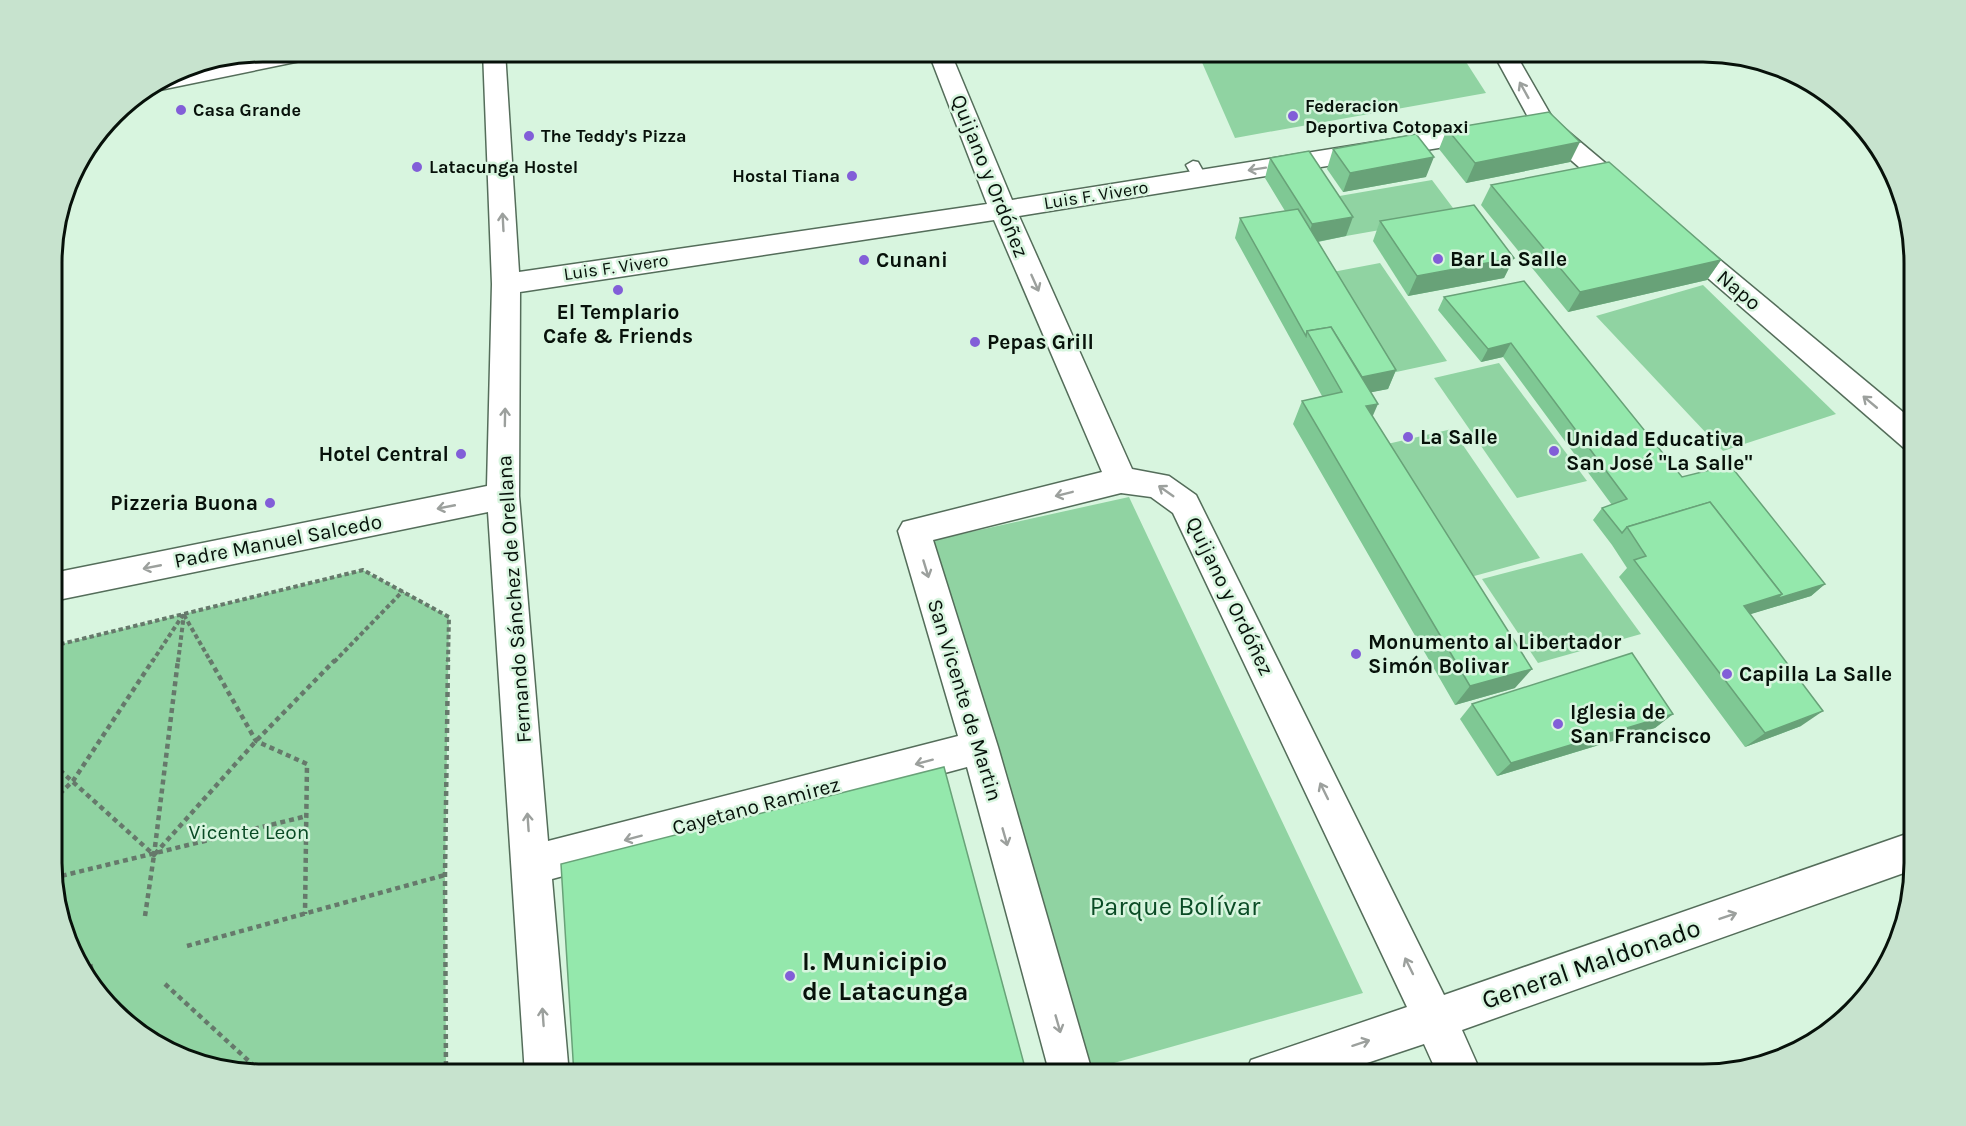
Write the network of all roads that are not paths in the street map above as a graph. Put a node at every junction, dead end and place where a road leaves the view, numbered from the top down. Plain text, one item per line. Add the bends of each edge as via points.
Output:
1 (262, 62) edge
2 (495, 62) edge
3 (943, 62) edge
4 (1506, 62) edge
5 (182, 78) edge
6 (1523, 126) junction
7 (1003, 210) junction
8 (506, 284) junction
9 (1904, 431) edge
10 (1121, 480) junction
11 (503, 496) junction
12 (62, 585) edge
13 (980, 747) junction
14 (1904, 854) edge
15 (531, 865) junction
16 (1435, 1019) junction
17 (546, 1064) edge
18 (1069, 1064) edge
19 (1299, 1064) edge
20 (1456, 1064) edge

1 - 5 street
8 -> 2 street, Fernando Sánchez de Orellana
3 - 7 street, Quijano y Ordóñez
6 -> 4 street, Napo
6 -> 7 street, Luis F. Vivero via 1197,171
9 -> 6 street, Napo via 1650,214
7 - 8 street, Luis F. Vivero
7 -> 10 street, Quijano y Ordóñez
11 -> 8 street, Fernando Sánchez de Orellana
10 -> 13 street, San Vicente de Martin via 914,531
16 -> 10 street, Quijano y Ordóñez via 1185,504 1158,485
11 -> 12 street, Padre Manuel Salcedo
15 -> 11 street, Fernando Sánchez de Orellana
13 -> 15 street, Cayetano Ramirez
13 -> 18 street, San Vicente de Martin
16 -> 14 street, General Maldonado
17 -> 15 street, Fernando Sánchez de Orellana
19 -> 16 street, General Maldonado
16 - 20 street, Quijano y Ordóñez

